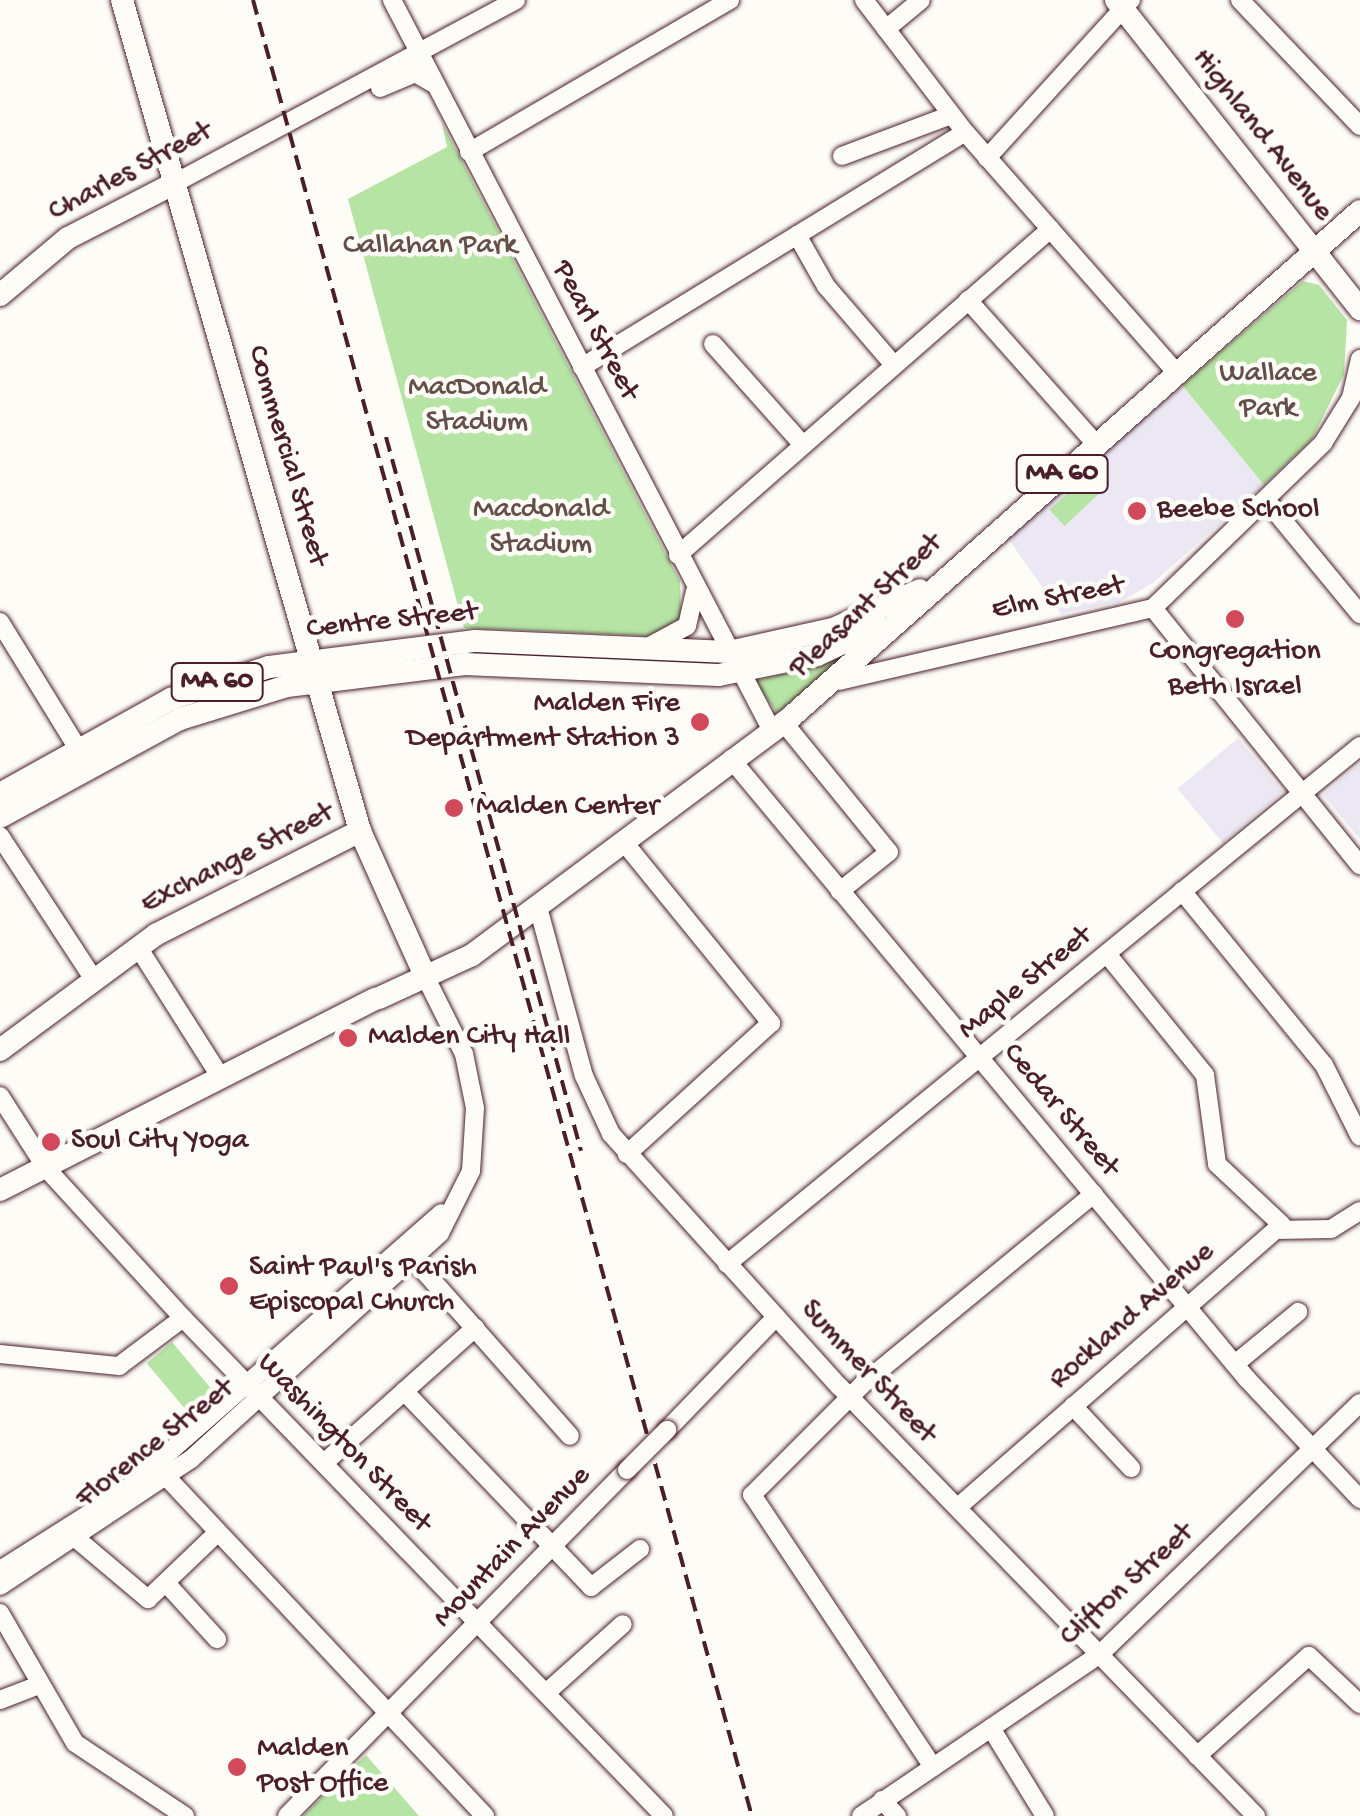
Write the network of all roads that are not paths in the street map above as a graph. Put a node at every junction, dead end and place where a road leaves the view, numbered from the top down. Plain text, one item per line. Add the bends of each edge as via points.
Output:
1 (122, 0) edge
2 (392, 0) edge
3 (516, 0) edge
4 (730, 0) edge
5 (864, 0) edge
6 (921, 0) edge
7 (1240, 0) edge
8 (1123, 3) edge
9 (886, 29) junction
10 (418, 54) junction
11 (437, 90) junction
12 (952, 115) junction
13 (300, 119) junction
14 (1360, 126) edge
15 (964, 132) junction
16 (469, 152) junction
17 (842, 156) dead end
18 (987, 158) junction
19 (175, 183) junction
20 (1360, 212) edge
21 (1050, 228) junction
22 (797, 235) junction
23 (1312, 250) junction
24 (0, 294) edge
25 (968, 300) junction
26 (1360, 309) edge
27 (713, 344) dead end
28 (1360, 359) edge
29 (894, 365) junction
30 (582, 367) junction
31 (1176, 372) junction
32 (1091, 439) junction
33 (802, 445) junction
34 (1266, 500) junction
35 (678, 555) junction
36 (692, 582) junction
37 (922, 595) junction
38 (1154, 608) junction
39 (1360, 614) edge
40 (0, 622) edge
41 (642, 648) junction
42 (734, 662) junction
43 (314, 670) junction
44 (830, 686) junction
45 (778, 727) junction
46 (82, 746) junction
47 (1360, 746) edge
48 (731, 759) junction
49 (83, 770) junction
50 (0, 794) edge
51 (1302, 794) junction
52 (0, 817) edge
53 (360, 831) junction
54 (0, 836) edge
55 (623, 841) junction
56 (1360, 865) edge
57 (840, 891) junction
58 (1182, 892) junction
59 (542, 904) junction
60 (138, 947) junction
61 (1107, 954) junction
62 (427, 980) junction
63 (95, 981) junction
64 (0, 1050) edge
65 (979, 1058) junction
66 (220, 1076) junction
67 (0, 1096) edge
68 (1360, 1136) edge
69 (472, 1146) junction
70 (627, 1154) junction
71 (46, 1168) junction
72 (0, 1190) edge
73 (1094, 1194) junction
74 (1360, 1211) edge
75 (1282, 1226) junction
76 (416, 1262) junction
77 (726, 1264) junction
78 (378, 1284) junction
79 (1187, 1305) junction
80 (1298, 1312) dead end
81 (776, 1317) junction
82 (183, 1318) junction
83 (475, 1328) junction
84 (0, 1354) edge
85 (1236, 1364) junction
86 (404, 1391) junction
87 (254, 1392) junction
88 (850, 1397) junction
89 (1360, 1403) edge
90 (1073, 1406) junction
91 (570, 1436) dead end
92 (1312, 1449) junction
93 (324, 1464) junction
94 (1130, 1468) dead end
95 (161, 1472) junction
96 (1360, 1499) edge
97 (958, 1507) junction
98 (215, 1535) junction
99 (78, 1540) junction
100 (553, 1546) junction
101 (640, 1549) dead end
102 (4, 1576) edge
103 (166, 1583) junction
104 (0, 1613) edge
105 (478, 1623) junction
106 (622, 1624) dead end
107 (217, 1639) dead end
108 (1099, 1656) junction
109 (36, 1686) junction
110 (546, 1693) junction
111 (0, 1700) edge
112 (1360, 1704) edge
113 (387, 1714) junction
114 (991, 1728) junction
115 (1197, 1756) junction
116 (933, 1767) junction
117 (882, 1800) junction
118 (655, 1813) edge
119 (185, 1816) edge
120 (287, 1816) edge
121 (485, 1816) edge
122 (860, 1816) edge
123 (897, 1816) edge
124 (1045, 1816) edge
125 (1256, 1816) edge

1 - 19 main road, Commercial Street
2 - 10 street, Pearl Street
3 - 10 street, Charles Street
4 - 16 street
5 - 9 street
6 - 9 street
7 - 14 street
8 - 18 street
8 - 23 main road, Highland Avenue
9 - 12 street
10 - 11 street, Pearl Street
10 - 13 street, Charles Street
11 - 13 street, Charles Street via 411,74
11 - 16 street, Pearl Street
12 - 15 street
12 - 17 street
13 - 19 street, Charles Street
15 - 18 street
15 - 22 street
16 - 30 street, Pearl Street
18 - 21 street
19 - 24 main road, Charles Street via 68,238
19 - 43 main road, Commercial Street
20 - 23 main road, Pleasant Street / MA 60
21 - 25 street
21 - 31 street
22 - 29 street via 822,281
22 - 30 street
23 - 26 main road, Highland Avenue
23 - 31 main road, Pleasant Street / MA 60
25 - 29 street
25 - 32 street
27 - 33 street
28 - 34 street, Elm Street via 1336,426
29 - 33 street
30 - 35 street, Pearl Street
31 - 32 main road, Pleasant Street / MA 60
32 - 37 main road, Pleasant Street / MA 60
33 - 35 street
34 - 38 street, Elm Street
34 - 39 street
35 - 36 street, Pearl Street
36 - 41 street via 696,606 688,626
36 - 42 street, Pearl Street
37 - 42 main road, Centre Street / MA 60
37 - 44 main road, Pleasant Street
38 - 44 street, Elm Street via 922,655
38 - 51 street
40 - 46 street
41 - 42 main road, Centre Street / MA 60
41 - 43 main road, Centre Street / MA 60 via 474,641
42 - 43 main road, Centre Street / MA 60
42 - 45 street, Pearl Street
43 - 46 main road, Centre Street / MA 60 via 198,688
43 - 49 main road, Centre Street / MA 60 via 200,711
43 - 53 main road, Commercial Street
44 - 45 main road, Pleasant Street
45 - 48 main road, Pleasant Street
45 - 57 street, Pearl Street via 889,852
46 - 49 street
46 - 50 main road, Centre Street / MA 60
47 - 51 street, Maple Street
48 - 55 main road, Pleasant Street
48 - 57 street, Cedar Street
49 - 52 main road, Centre Street / MA 60
51 - 56 street
51 - 58 street, Maple Street
53 - 60 main road, Exchange Street
53 - 62 main road, Commercial Street
54 - 63 street
55 - 59 main road, Pleasant Street
55 - 70 street via 771,1023
57 - 65 street, Cedar Street
58 - 61 street, Maple Street
58 - 68 street via 1324,1065
59 - 62 main road, Pleasant Street
59 - 70 street, Summer Street via 594,1104
60 - 63 main road, Exchange Street
60 - 66 street
61 - 65 street, Maple Street
61 - 75 street via 1205,1075 1217,1164
62 - 66 main road, Pleasant Street
62 - 69 street, Florence Street via 468,1066
63 - 64 main road, Exchange Street
65 - 73 street, Cedar Street
65 - 77 street, Maple Street
66 - 71 main road, Pleasant Street
67 - 71 street, Washington Street
69 - 76 street, Florence Street via 466,1185
69 - 78 street, Florence Street via 437,1219
70 - 77 street, Summer Street
71 - 72 main road, Pleasant Street
71 - 82 street, Washington Street
73 - 79 street, Cedar Street
73 - 88 street
74 - 75 street via 1331,1229
75 - 79 street, Rockland Avenue
76 - 78 street, Florence Street
76 - 83 street
77 - 81 street, Summer Street
78 - 87 street, Florence Street
79 - 85 street, Cedar Street
79 - 90 street, Rockland Avenue
80 - 85 street
81 - 88 street, Summer Street
81 - 100 street, Mountain Avenue, bridge
82 - 84 street via 124,1364
82 - 87 street, Washington Street
83 - 86 street
83 - 91 street
85 - 92 street, Cedar Street
86 - 93 street
86 - 100 street
87 - 93 street, Washington Street
87 - 95 street, Florence Street
88 - 97 street, Summer Street
88 - 116 street via 752,1498
89 - 92 street, Clifton Street
90 - 94 street
90 - 97 street, Rockland Avenue
92 - 96 street, Cedar Street
92 - 108 street, Clifton Street
93 - 105 street, Washington Street
95 - 98 street
95 - 99 street, Florence Street
95 - 102 street, Florence Street
97 - 108 street, Summer Street
98 - 103 street
98 - 113 street
99 - 102 street, Florence Street
99 - 103 street via 146,1599
100 - 101 street via 595,1588
100 - 105 street, Mountain Avenue
103 - 107 street
104 - 109 street
105 - 110 street, Washington Street
105 - 113 street, Mountain Avenue
106 - 110 street
108 - 114 street, Clifton Street
108 - 115 street, Summer Street
109 - 111 street
109 - 119 street via 85,1753
110 - 118 street, Washington Street
112 - 115 street via 1309,1656
113 - 120 street, Mountain Avenue
113 - 121 street
114 - 116 street, Clifton Street
114 - 124 street
115 - 125 street, Summer Street
116 - 117 street, Clifton Street
117 - 122 street, Clifton Street
117 - 123 street

